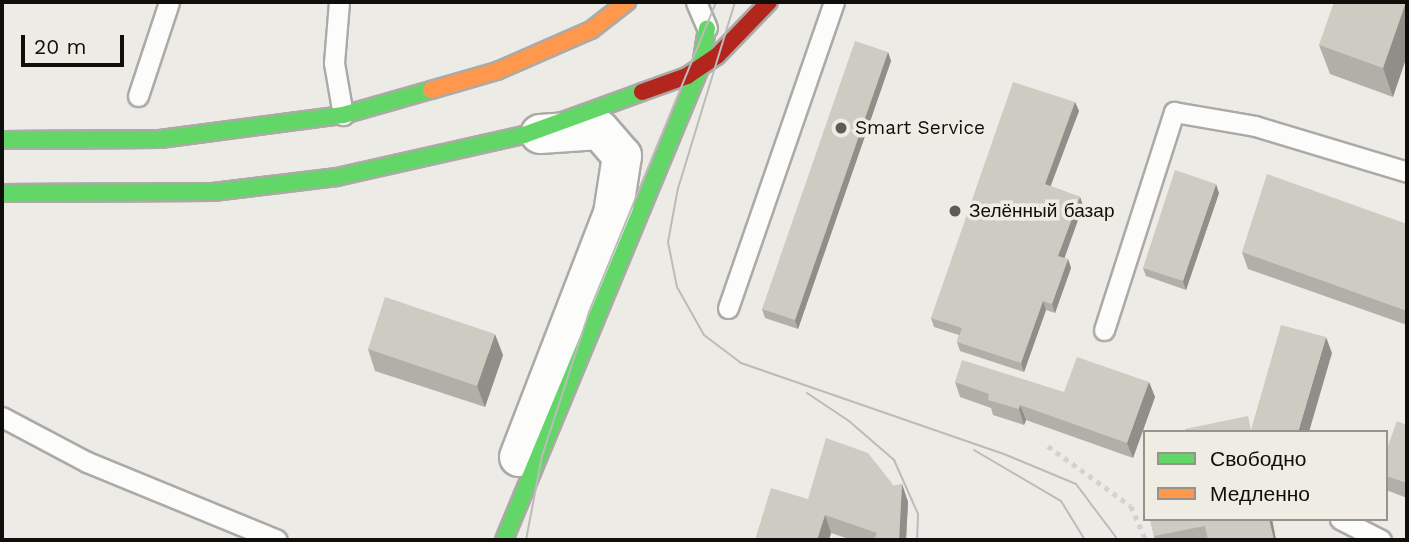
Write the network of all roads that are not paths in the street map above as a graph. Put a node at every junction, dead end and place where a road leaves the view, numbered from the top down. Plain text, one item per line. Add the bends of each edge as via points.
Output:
1 (169, 2) edge
2 (339, 2) edge
3 (627, 2) edge
4 (696, 2) edge
5 (769, 2) edge
6 (834, 2) edge
7 (707, 28) joint
8 (701, 66) junction
9 (138, 96) dead end
10 (343, 115) junction
11 (524, 135) junction
12 (2, 140) edge
13 (1407, 170) edge
14 (2, 192) edge
15 (728, 308) dead end
16 (1104, 330) dead end
17 (2, 417) edge
18 (1344, 521) edge
19 (277, 540) edge
20 (492, 540) edge
21 (504, 540) edge
22 (1381, 540) edge

1 - 9 lane
2 - 10 lane via 334,63
3 - 10 main road via 591,30 497,71
4 - 7 lane
5 - 8 main road via 763,13
6 - 15 lane
7 - 8 main road
8 - 11 main road via 687,76
8 - 21 main road
10 - 12 main road via 160,139
11 - 14 main road via 337,177 213,192
11 - 20 street via 599,130 622,156 613,214 507,488
13 - 16 lane via 1255,125 1174,112
17 - 19 lane via 87,462
18 - 22 lane

